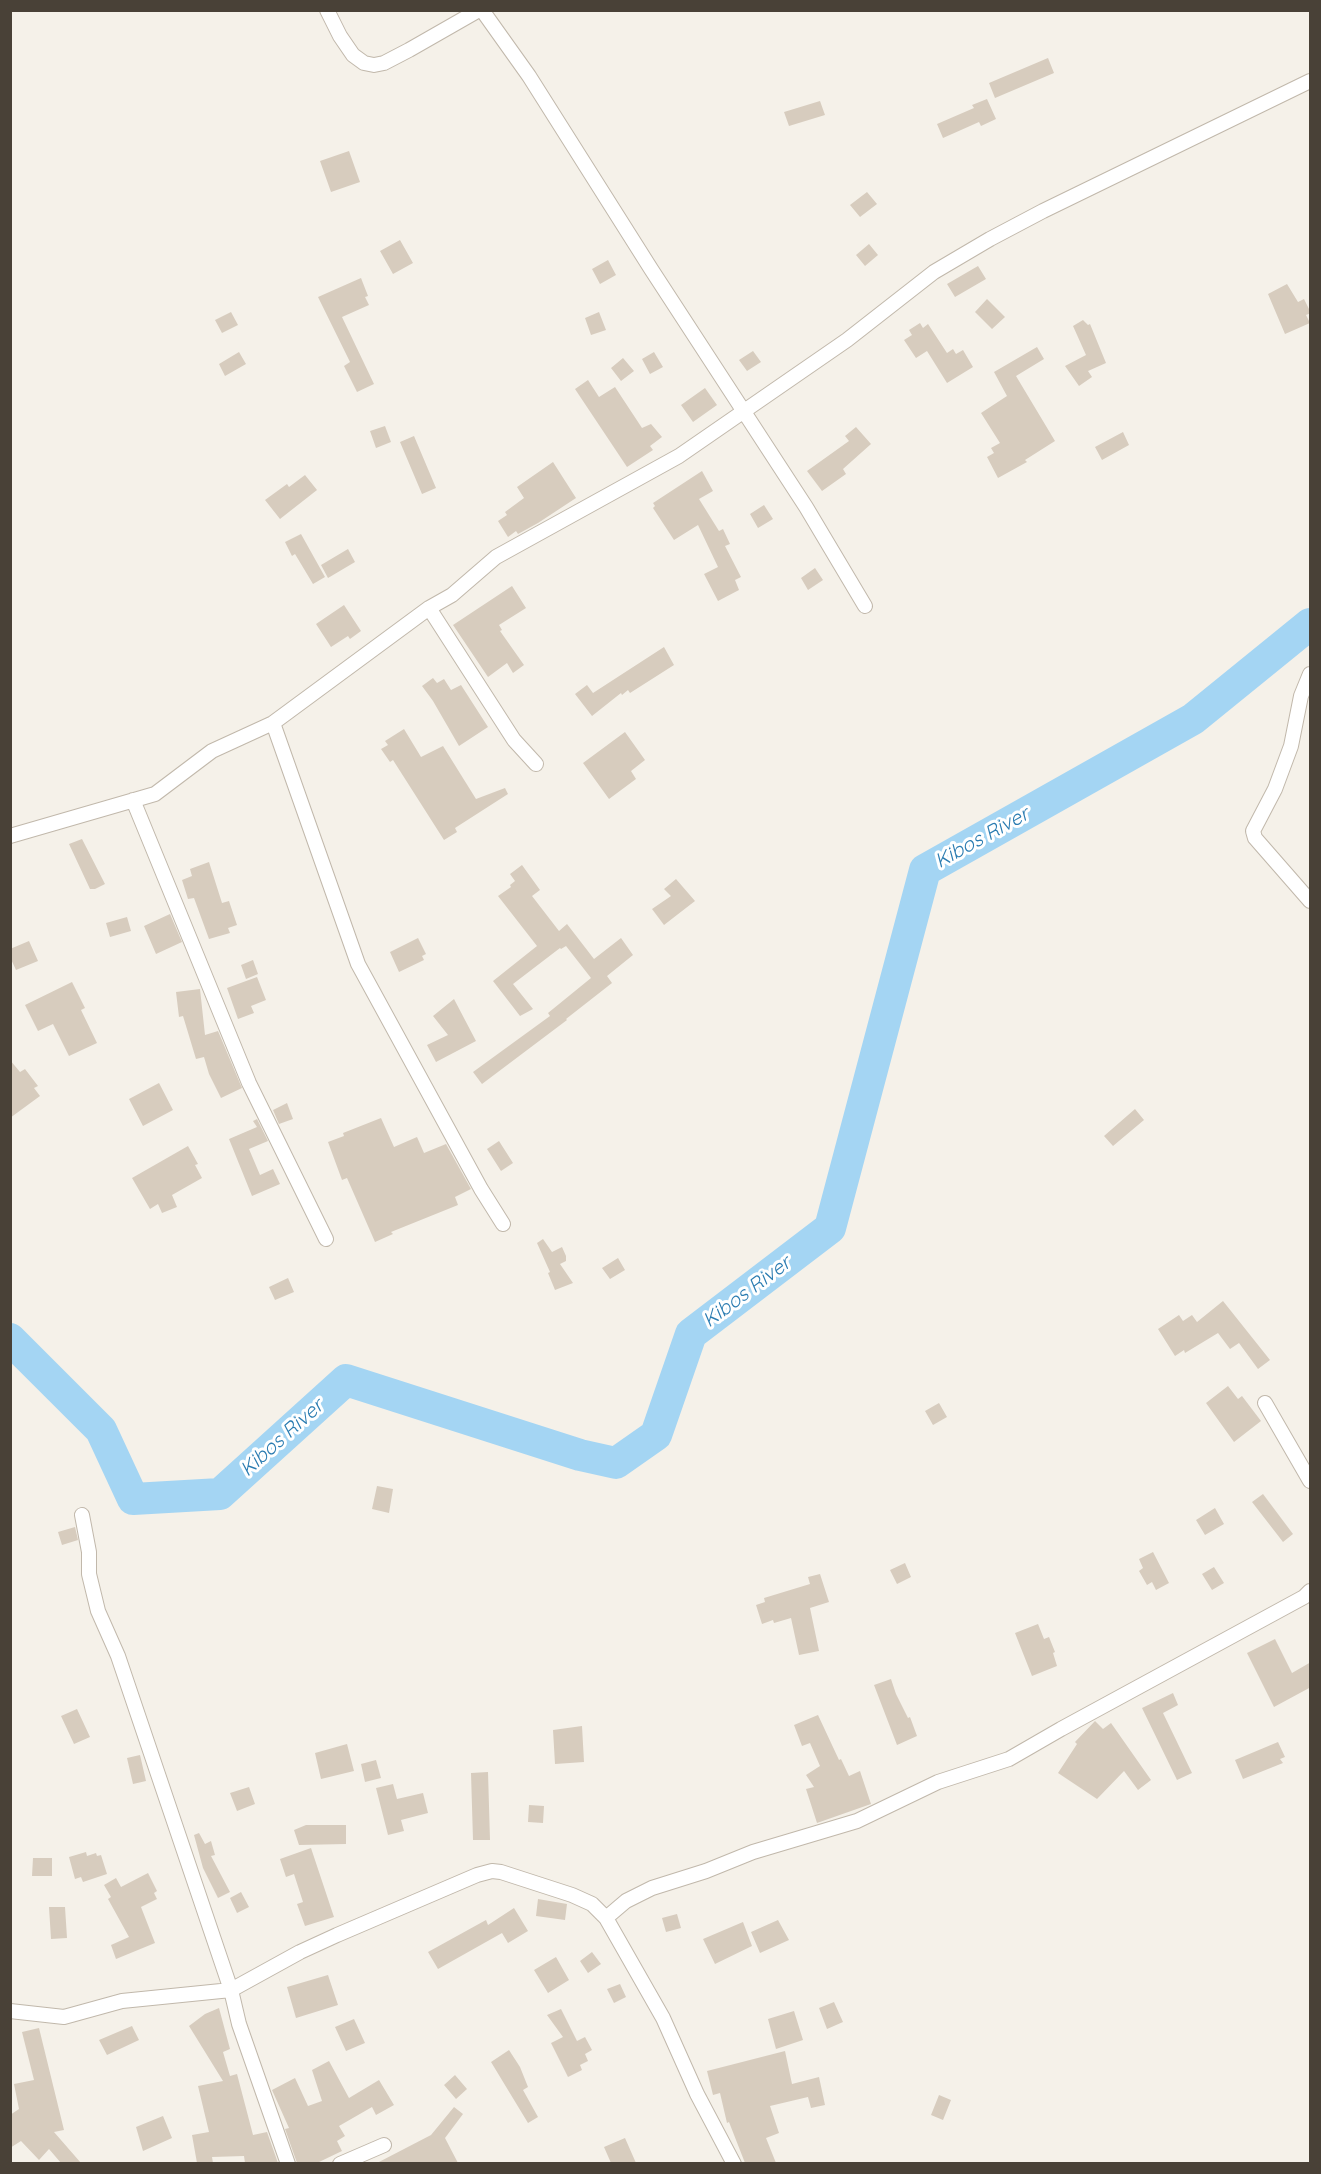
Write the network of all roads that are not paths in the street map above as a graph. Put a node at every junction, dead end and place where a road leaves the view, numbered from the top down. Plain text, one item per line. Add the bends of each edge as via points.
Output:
1 (327, 10) edge
2 (480, 10) edge
3 (1311, 81) edge
4 (743, 412) junction
5 (865, 606) dead end
6 (429, 608) junction
7 (1311, 674) edge
8 (273, 723) junction
9 (536, 764) dead end
10 (133, 800) junction
11 (10, 836) edge
12 (1311, 901) edge
13 (503, 1224) dead end
14 (326, 1239) dead end
15 (1265, 1403) dead end
16 (1311, 1481) edge
17 (82, 1515) dead end
18 (1311, 1591) edge
19 (606, 1918) junction
20 (231, 1990) junction
21 (10, 2011) edge
22 (384, 2145) dead end
23 (288, 2163) edge
24 (340, 2163) edge
25 (734, 2163) edge

1 - 2 street via 353,55 374,65
2 - 4 street via 530,76
3 - 4 street via 990,239 934,272 847,340
4 - 5 street
4 - 6 street via 679,456 496,557 452,595
6 - 8 street
6 - 9 street via 514,740
7 - 12 street via 1301,696 1291,746 1253,831
8 - 10 street via 212,751 155,794
8 - 13 street via 358,964
10 - 11 street
10 - 14 street via 249,1083
15 - 16 street
17 - 20 street via 98,1611 118,1656
18 - 19 street via 1009,1759 938,1782 856,1821 753,1851 652,1888 626,1901
19 - 20 street via 592,1904 573,1895 492,1871 300,1952
19 - 25 street via 663,2018
20 - 21 street via 122,2001 64,2017
20 - 23 street via 239,2024
22 - 24 street

